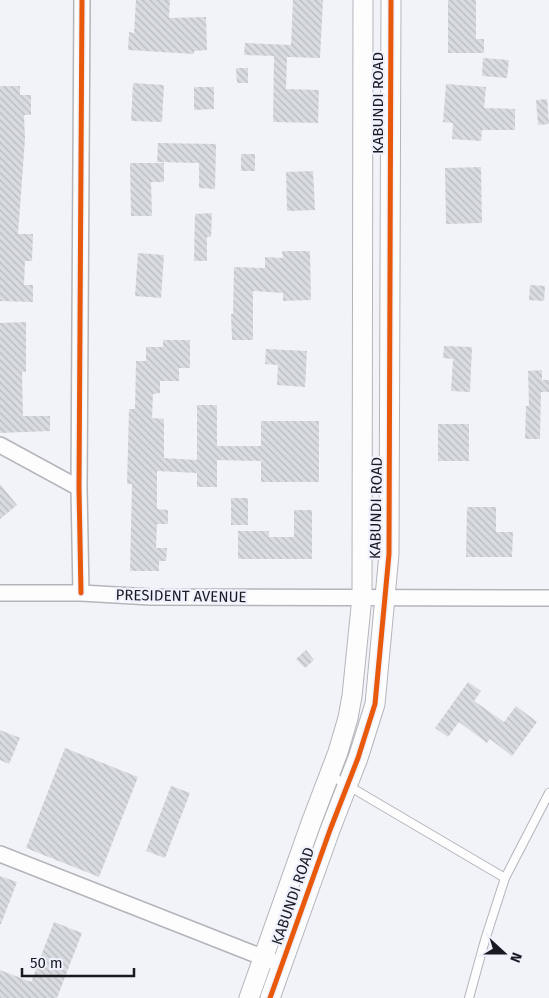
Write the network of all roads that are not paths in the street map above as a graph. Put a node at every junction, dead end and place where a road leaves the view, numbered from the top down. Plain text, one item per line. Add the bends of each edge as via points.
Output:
1 (82, 0) edge
2 (363, 0) edge
3 (391, 0) edge
4 (390, 49) junction
5 (363, 50) junction
6 (390, 123) junction
7 (363, 124) junction
8 (390, 206) junction
9 (363, 207) junction
10 (362, 284) junction
11 (390, 284) junction
12 (390, 364) junction
13 (362, 365) junction
14 (0, 445) edge
15 (389, 465) junction
16 (362, 466) junction
17 (79, 488) junction
18 (0, 593) edge
19 (81, 593) junction
20 (362, 597) junction
21 (386, 597) junction
22 (549, 598) edge
23 (330, 775) junction
24 (348, 786) junction
25 (549, 793) edge
26 (0, 854) edge
27 (505, 878) junction
28 (264, 957) junction
29 (283, 965) junction
30 (249, 998) edge
31 (270, 998) edge
32 (469, 998) edge

1 - 17 street
2 - 5 street, KABUNDI ROAD
3 - 4 street, KABUNDI ROAD
4 - 5 street
4 - 6 street, KABUNDI ROAD
5 - 7 street, KABUNDI ROAD
6 - 7 street
6 - 8 street, KABUNDI ROAD
7 - 9 street, KABUNDI ROAD
8 - 9 street
8 - 11 street, KABUNDI ROAD
9 - 10 street, KABUNDI ROAD
10 - 11 street
10 - 13 street, KABUNDI ROAD
11 - 12 street, KABUNDI ROAD
12 - 13 street
12 - 15 street, KABUNDI ROAD
13 - 16 street, KABUNDI ROAD
14 - 17 street
15 - 16 street
15 - 21 street, KABUNDI ROAD
16 - 20 street, KABUNDI ROAD
17 - 19 street
18 - 19 street, PRESIDENT AVENUE
19 - 20 street, PRESIDENT AVENUE via 152,597
20 - 21 street, PRESIDENT AVENUE
20 - 23 street, KABUNDI ROAD via 352,696
21 - 22 street, PRESIDENT AVENUE
21 - 24 street, KABUNDI ROAD via 375,704
23 - 24 lane
23 - 28 street, KABUNDI ROAD
24 - 27 lane
24 - 29 street, KABUNDI ROAD
25 - 27 lane
26 - 28 street
27 - 32 lane
28 - 29 street
28 - 30 street, KABUNDI ROAD
29 - 31 street, KABUNDI ROAD

